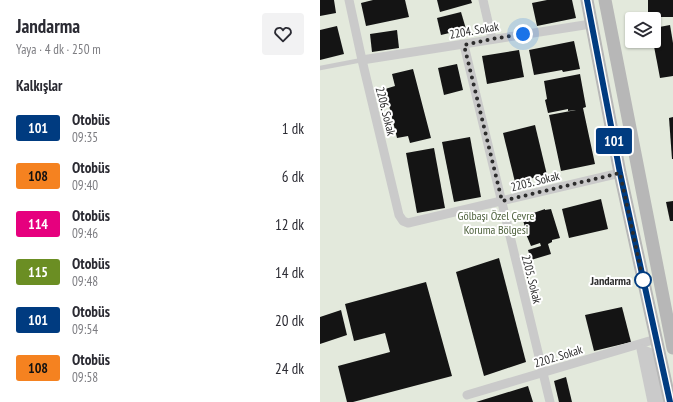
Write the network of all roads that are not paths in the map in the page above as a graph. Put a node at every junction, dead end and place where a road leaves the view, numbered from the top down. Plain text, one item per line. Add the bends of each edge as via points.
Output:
1 (349, 0) edge
2 (483, 0) edge
3 (587, 0) edge
4 (605, 0) edge
5 (591, 24) junction
6 (492, 39) junction
7 (464, 45) junction
8 (362, 60) junction
9 (320, 68) edge
10 (620, 173) junction
11 (502, 201) junction
12 (408, 223) joint
13 (669, 312) edge
14 (656, 340) junction
15 (673, 348) edge
16 (543, 373) junction
17 (467, 395) dead end
18 (550, 402) edge
19 (652, 402) edge
20 (661, 402) edge
21 (670, 402) edge

1 - 8 street, 2206. Sokak
2 - 6 street
3 - 5 street
4 - 13 street
5 - 6 street, 2204. Sokak
5 - 10 street
6 - 7 street, 2204. Sokak
7 - 8 street, 2204. Sokak
7 - 11 street, 2205. Sokak
8 - 9 lane
8 - 12 street, 2206. Sokak via 399,215
10 - 11 street, 2203. Sokak
10 - 14 street
11 - 12 street, 2203. Sokak
11 - 16 street, 2205. Sokak
13 - 15 street
14 - 16 street, 2202. Sokak
14 - 21 street
16 - 17 street, 2202. Sokak
16 - 18 street, 2205. Sokak
19 - 20 street via 641,349 651,353

